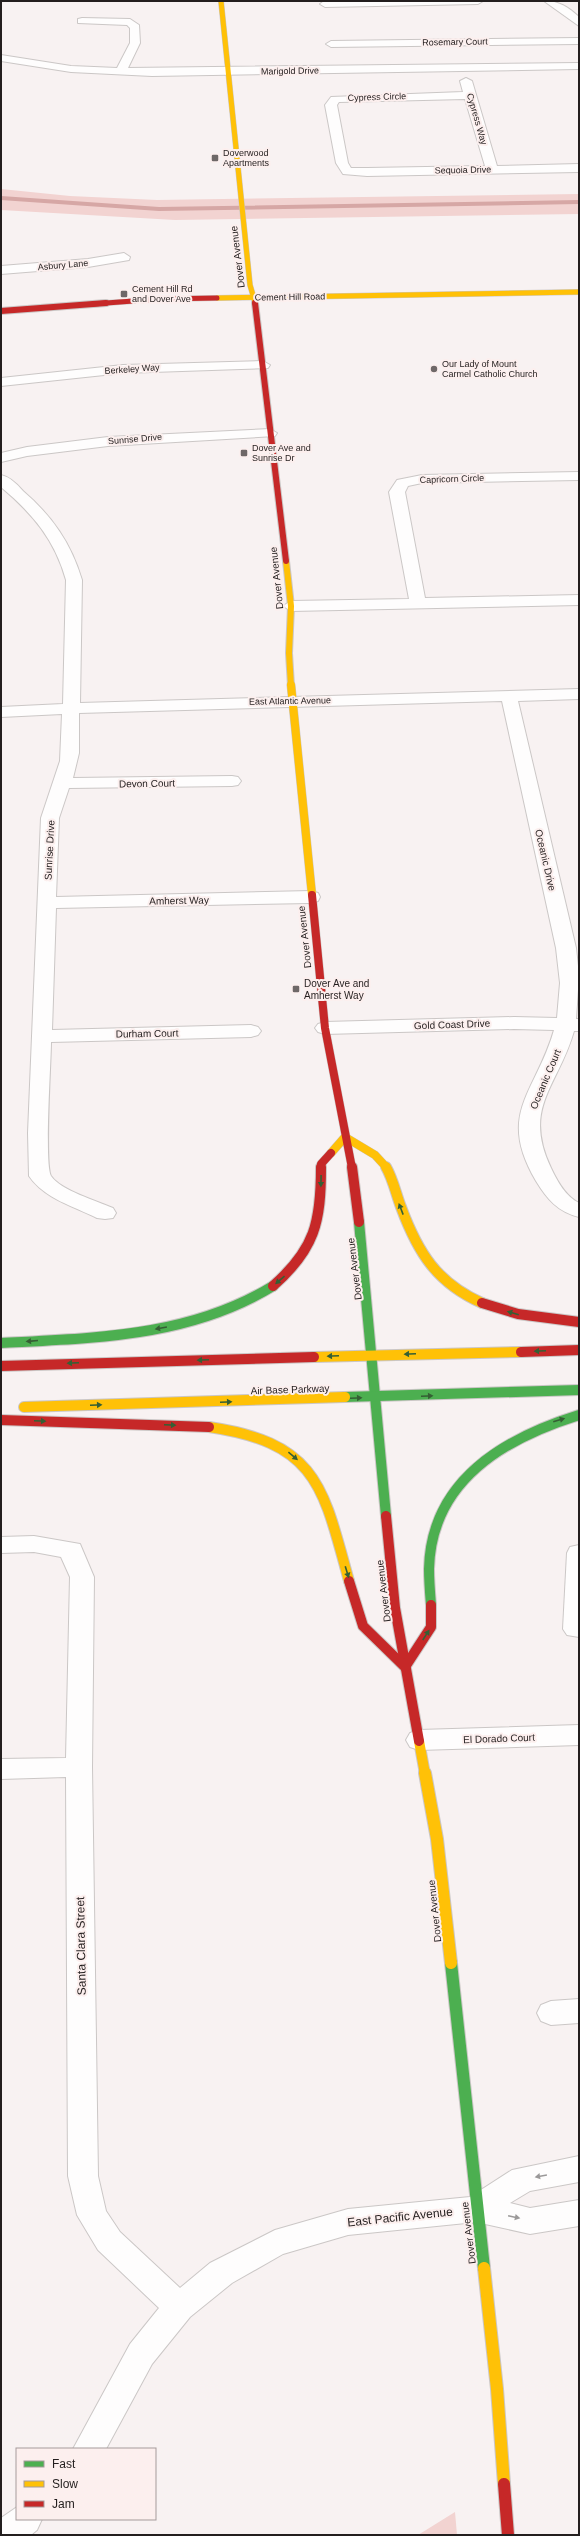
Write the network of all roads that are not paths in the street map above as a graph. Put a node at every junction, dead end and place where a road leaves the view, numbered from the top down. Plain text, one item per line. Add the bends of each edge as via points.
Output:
1 (221, 1) edge
2 (478, 1) edge
3 (549, 1) edge
4 (325, 4) dead end
5 (82, 21) dead end
6 (579, 23) edge
7 (579, 40) edge
8 (331, 44) dead end
9 (1, 58) edge
10 (579, 66) edge
11 (462, 68) junction
12 (121, 72) junction
13 (229, 72) junction
14 (470, 95) junction
15 (579, 168) edge
16 (492, 170) junction
17 (347, 171) joint
18 (124, 256) dead end
19 (5, 266) edge
20 (579, 292) edge
21 (254, 297) junction
22 (1, 311) edge
23 (263, 364) junction
24 (1, 382) edge
25 (270, 434) junction
26 (1, 458) edge
27 (579, 476) edge
28 (1, 480) edge
29 (579, 600) edge
30 (418, 603) junction
31 (290, 606) junction
32 (579, 694) edge
33 (509, 696) junction
34 (292, 701) junction
35 (71, 709) junction
36 (1, 712) edge
37 (232, 781) dead end
38 (62, 783) junction
39 (311, 897) junction
40 (46, 903) junction
41 (573, 948) edge
42 (572, 1025) edge
43 (325, 1028) junction
44 (251, 1031) dead end
45 (42, 1036) junction
46 (345, 1137) junction
47 (579, 1211) edge
48 (105, 1213) dead end
49 (579, 1322) edge
50 (1, 1343) edge
51 (579, 1350) edge
52 (372, 1355) junction
53 (1, 1366) edge
54 (579, 1390) edge
55 (374, 1397) junction
56 (17, 1408) dead end
57 (579, 1416) edge
58 (1, 1420) edge
59 (1, 1545) edge
60 (579, 1553) edge
61 (576, 1629) dead end
62 (405, 1667) junction
63 (579, 1736) edge
64 (419, 1740) junction
65 (79, 1767) junction
66 (1, 1769) edge
67 (579, 2011) edge
68 (551, 2013) dead end
69 (579, 2169) edge
70 (476, 2209) junction
71 (579, 2213) edge
72 (179, 2307) junction
73 (90, 2448) edge
74 (24, 2520) edge
75 (6, 2535) edge
76 (508, 2535) edge

1 - 13 main road, Dover Avenue
2 - 4 street
3 - 6 street
5 - 12 street via 130,22 135,27 135,43
7 - 8 street, Rosemary Court
9 - 12 street, Marigold Drive via 59,68
10 - 11 street, Marigold Drive
11 - 13 street, Marigold Drive
11 - 14 street, Cypress Way
12 - 13 street, Marigold Drive
13 - 21 main road, Dover Avenue
14 - 16 street, Cypress Way
14 - 17 street, Cypress Circle via 335,99 331,105 342,163
15 - 16 street, Sequoia Drive
16 - 17 street, Sequoia Drive
18 - 19 street, Asbury Lane via 88,263
20 - 21 main road, Cement Hill Road
21 - 22 main road, Cement Hill Road via 114,302
21 - 23 main road, Dover Avenue
23 - 24 street, Berkeley Way via 123,369
23 - 25 main road, Dover Avenue
25 - 26 street, Sunrise Drive via 113,440 38,450
25 - 31 main road, Dover Avenue
27 - 30 street, Capricorn Circle via 422,479 402,483 397,492
28 - 35 street, Sunrise Drive via 43,517 59,538 69,558 74,580
29 - 30 street
30 - 31 street
31 - 34 main road, Dover Avenue
32 - 33 street, East Atlantic Avenue
33 - 34 street, East Atlantic Avenue
33 - 41 street, Oceanic Drive
34 - 35 street, East Atlantic Avenue
34 - 39 main road, Dover Avenue
35 - 36 street, East Atlantic Avenue
35 - 38 street, Sunrise Drive via 68,769
37 - 38 street, Devon Court
38 - 40 street, Sunrise Drive via 50,818
39 - 40 street, Amherst Way
39 - 43 main road, Dover Avenue
40 - 45 street, Sunrise Drive
41 - 42 street, Oceanic Drive
42 - 43 street, Gold Coast Drive via 514,1023
42 - 47 street, Oceanic Court via 561,1042 532,1104 528,1125 533,1150 551,1190 559,1200
43 - 46 main road, Dover Avenue
44 - 45 street, Durham Court
45 - 48 street, Sunrise Drive via 38,1153 40,1176 52,1189
49 -> 46 main road via 529,1318 470,1297 448,1283 429,1266 416,1245 383,1162
46 -> 50 main road via 321,1164 320,1217 315,1235 303,1256 274,1286 246,1302 189,1323 113,1334
46 - 52 main road, Dover Avenue via 354,1179 371,1321
51 -> 52 main road
52 -> 53 main road
52 - 55 main road, Dover Avenue
55 -> 54 main road, Air Base Parkway
56 -> 55 main road, Air Base Parkway
55 - 62 main road, Dover Avenue via 395,1608
62 -> 57 main road via 432,1626 428,1582 430,1556 435,1533 452,1492 480,1461 499,1446 543,1425
58 -> 62 main road via 200,1426 260,1437 286,1450 316,1480 363,1626
59 - 65 street, Santa Clara Street via 34,1544 71,1550 82,1577
60 - 61 street
62 - 64 main road, Dover Avenue
63 - 64 street, El Dorado Court
64 - 70 main road, Dover Avenue via 437,1839
65 - 66 street
65 - 72 street, Santa Clara Street via 83,2176 92,2215 108,2241
67 - 68 street
69 -> 70 street, East Pacific Avenue via 523,2179
70 -> 71 street, East Pacific Avenue via 530,2221
70 - 72 street, East Pacific Avenue via 348,2222 275,2243 222,2273
70 - 76 main road, Dover Avenue via 497,2389
72 - 73 street, East Pacific Avenue via 141,2354
74 - 75 street

